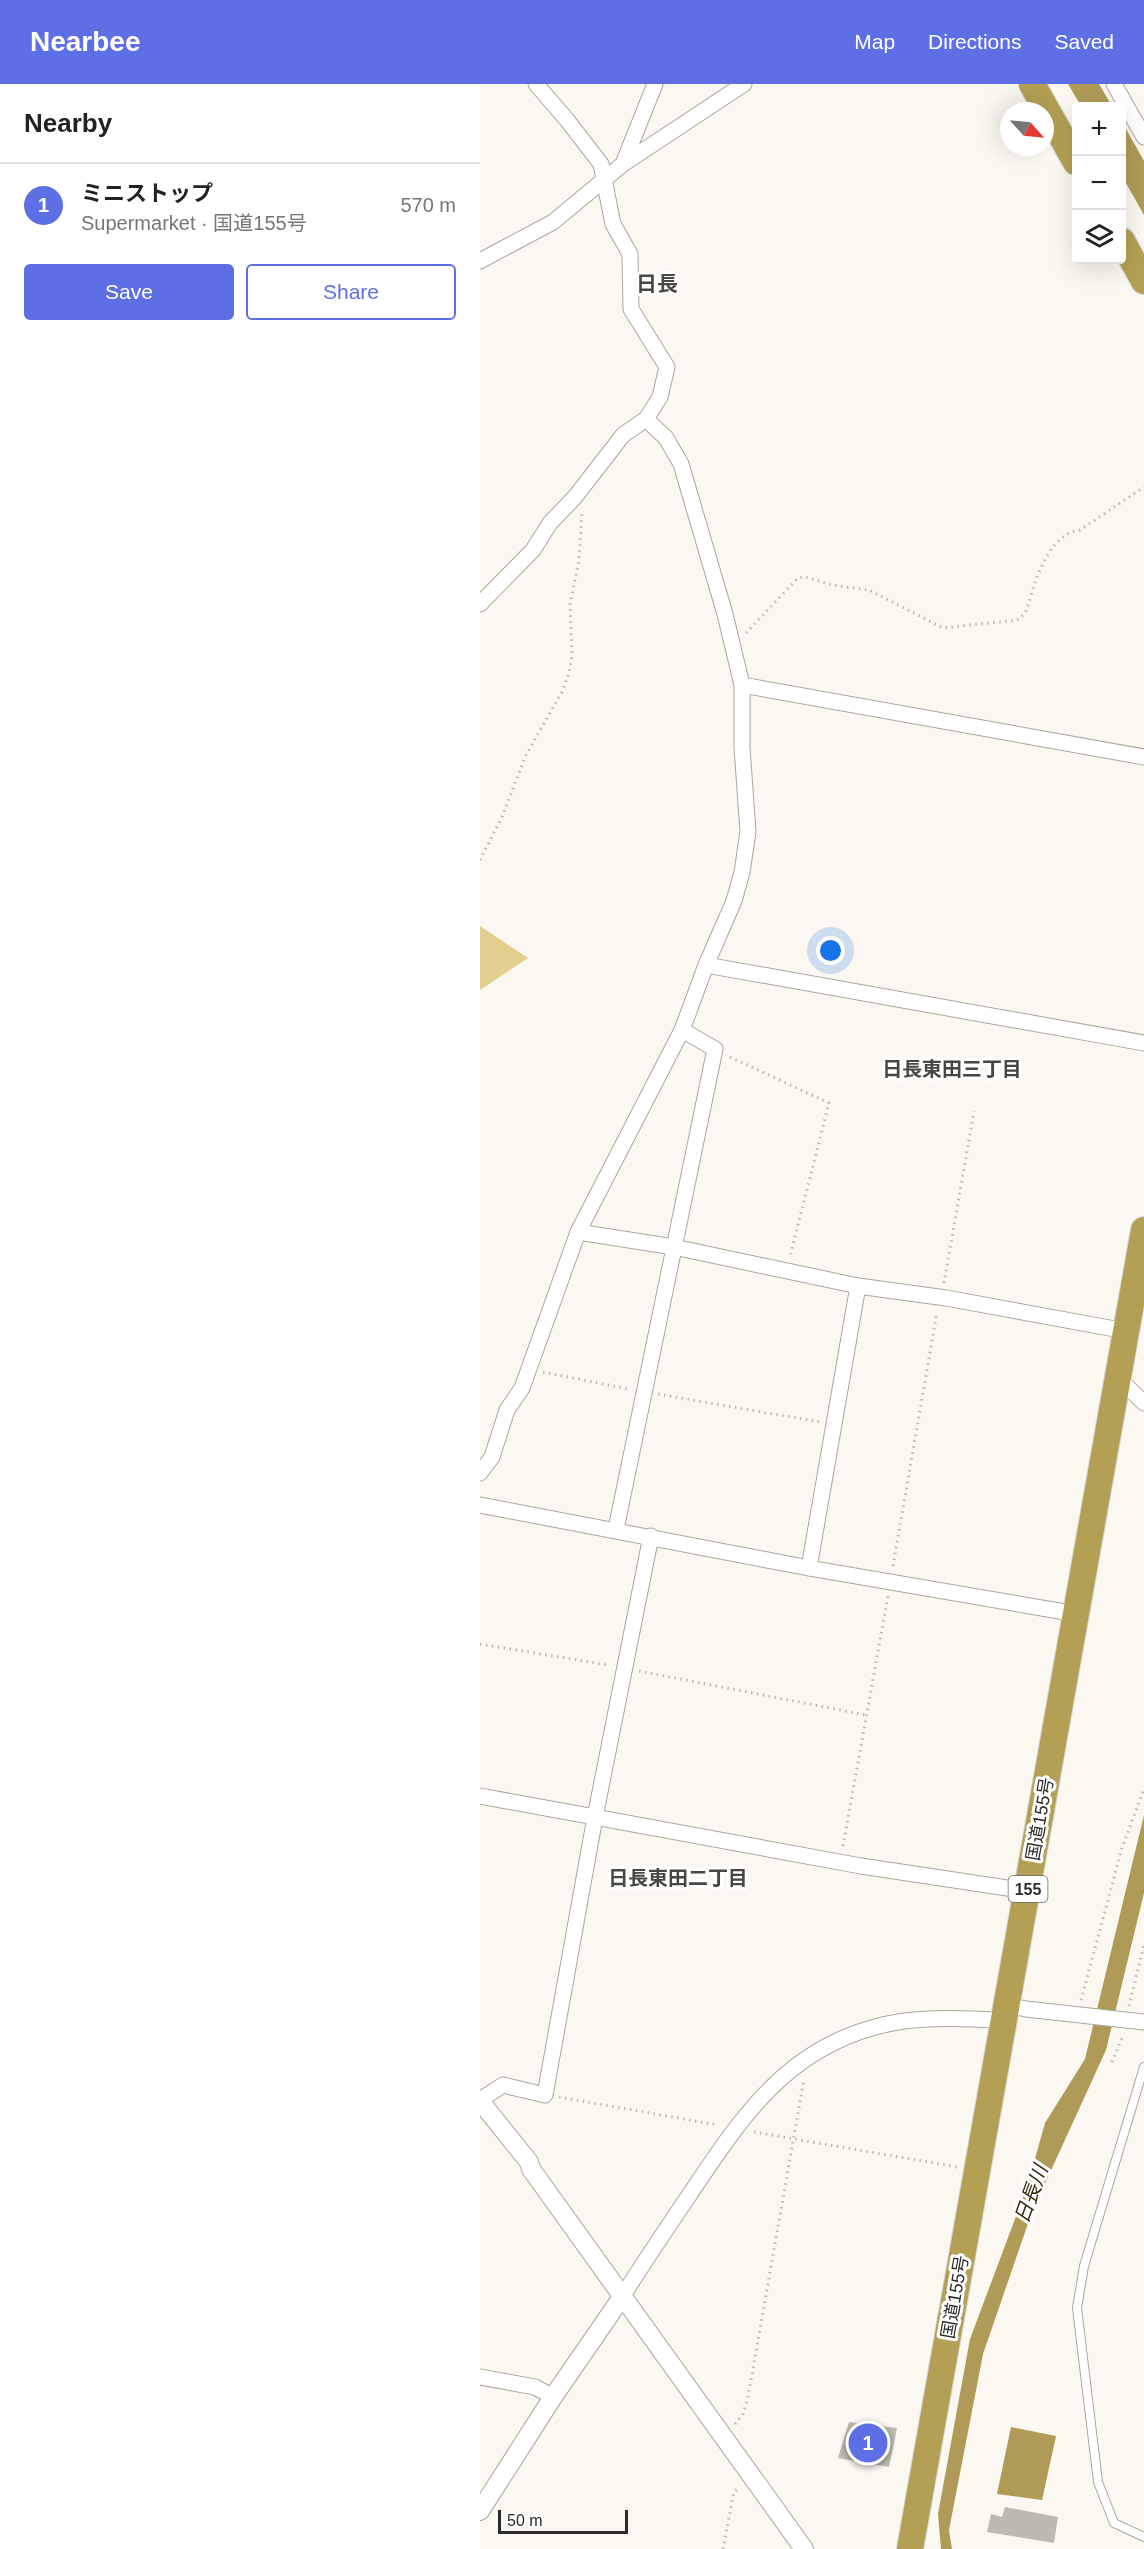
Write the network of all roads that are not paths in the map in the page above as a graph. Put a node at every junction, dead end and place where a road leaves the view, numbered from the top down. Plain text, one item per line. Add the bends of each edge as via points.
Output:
1 (536, 84) edge
2 (655, 84) edge
3 (744, 84) edge
4 (1032, 84) edge
5 (1114, 84) edge
6 (1133, 117) edge
7 (1144, 138) edge
8 (1072, 151) edge
9 (623, 164) junction
10 (602, 180) junction
11 (1126, 248) edge
12 (480, 261) edge
13 (1144, 281) edge
14 (646, 419) junction
15 (480, 604) edge
16 (742, 685) junction
17 (1144, 757) edge
18 (706, 965) junction
19 (682, 1030) junction
20 (1144, 1043) edge
21 (1144, 1230) edge
22 (578, 1232) junction
23 (675, 1247) junction
24 (858, 1286) junction
25 (1126, 1331) junction
26 (1118, 1377) junction
27 (1144, 1402) edge
28 (480, 1473) edge
29 (480, 1505) edge
30 (616, 1529) junction
31 (651, 1536) junction
32 (809, 1568) junction
33 (1077, 1614) junction
34 (480, 1796) edge
35 (595, 1817) junction
36 (1027, 1891) junction
37 (1005, 2013) junction
38 (1144, 2022) edge
39 (1144, 2067) edge
40 (480, 2100) edge
41 (622, 2296) junction
42 (480, 2377) edge
43 (553, 2397) junction
44 (480, 2511) edge
45 (1144, 2537) edge
46 (804, 2549) edge
47 (910, 2549) edge

1 - 10 street via 601,164
2 - 9 street
3 - 9 street
4 - 8 highway
5 - 6 street
6 - 7 street
9 - 10 street
10 - 12 street via 553,222
10 - 14 street via 613,224 630,254 631,309 667,367 660,397
11 - 13 highway
14 - 15 street via 623,435 550,523 533,550
14 - 16 street via 666,438 681,464 704,536
16 - 17 street
16 - 18 street via 748,832 734,902
18 - 19 street
18 - 20 street
19 - 22 street
19 - 23 street via 715,1050
21 - 25 highway, 国道155号 / 155
22 - 23 street
22 - 28 street via 522,1388 507,1410 492,1457
23 - 24 street
23 - 30 street
24 - 25 street
24 - 32 street
25 - 26 highway, 国道155号 / 155
26 - 27 street
26 - 33 highway, 国道155号 / 155
29 - 30 street
30 - 31 street
31 - 32 street
31 - 35 street
32 - 33 street
33 - 36 highway, 国道155号 / 155
34 - 35 street
35 - 36 street via 861,1866
35 - 40 street via 545,2095 503,2085
36 - 37 highway, 国道155号 / 155
37 - 38 street via 1081,2014
37 - 41 street via 875,2026 799,2063 770,2086 735,2128
37 - 47 highway, 国道155号 / 155
39 - 45 lane via 1084,2266 1077,2308 1098,2482 1114,2523
40 - 41 street via 529,2162
41 - 43 street
41 - 46 street
42 - 43 street via 535,2387
43 - 44 street

